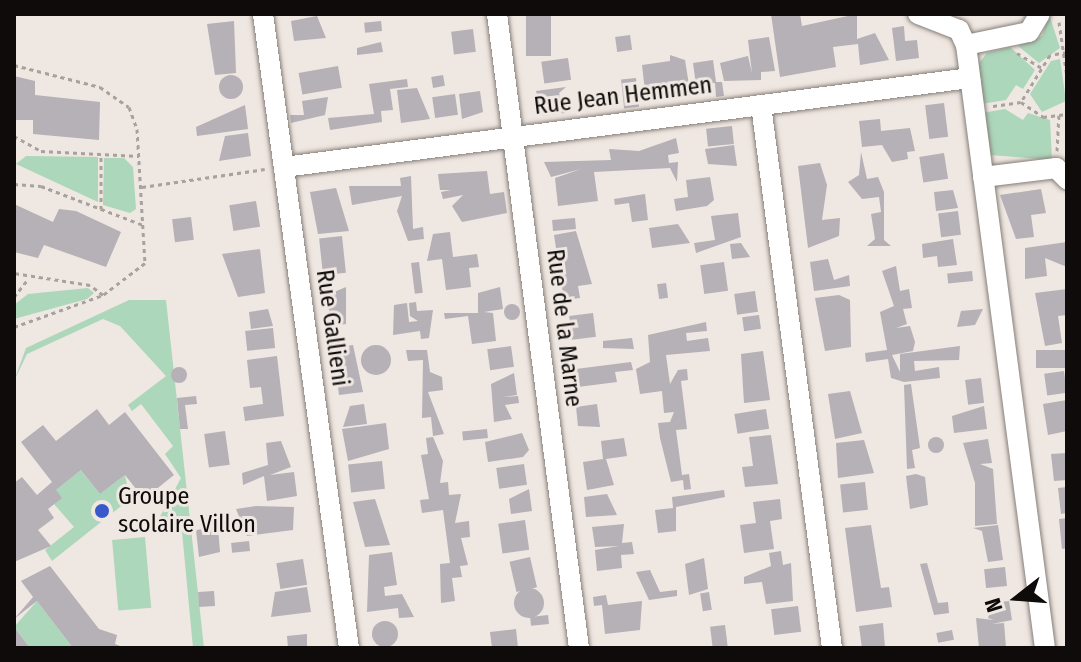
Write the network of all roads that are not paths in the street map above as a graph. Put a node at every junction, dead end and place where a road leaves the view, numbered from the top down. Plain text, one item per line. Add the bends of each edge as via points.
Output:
1 (263, 14) edge
2 (497, 14) edge
3 (918, 14) edge
4 (1040, 14) edge
5 (966, 45) junction
6 (970, 78) junction
7 (761, 105) junction
8 (513, 136) junction
9 (284, 167) junction
10 (1062, 173) edge
11 (983, 177) junction
12 (349, 648) edge
13 (579, 648) edge
14 (832, 648) edge
15 (1045, 648) edge

1 - 9 street, Rue Gallieni
2 - 8 street, Rue de la Marne
3 - 5 street via 959,30
4 - 5 street via 1029,32
5 - 6 street
6 - 7 street, Rue Jean Hemmen
6 - 11 street
7 - 8 street, Rue Jean Hemmen
7 - 14 street
8 - 9 street, Rue Jean Hemmen
8 - 13 street, Rue de la Marne
9 - 12 street, Rue Gallieni
10 - 11 street
11 - 15 street

